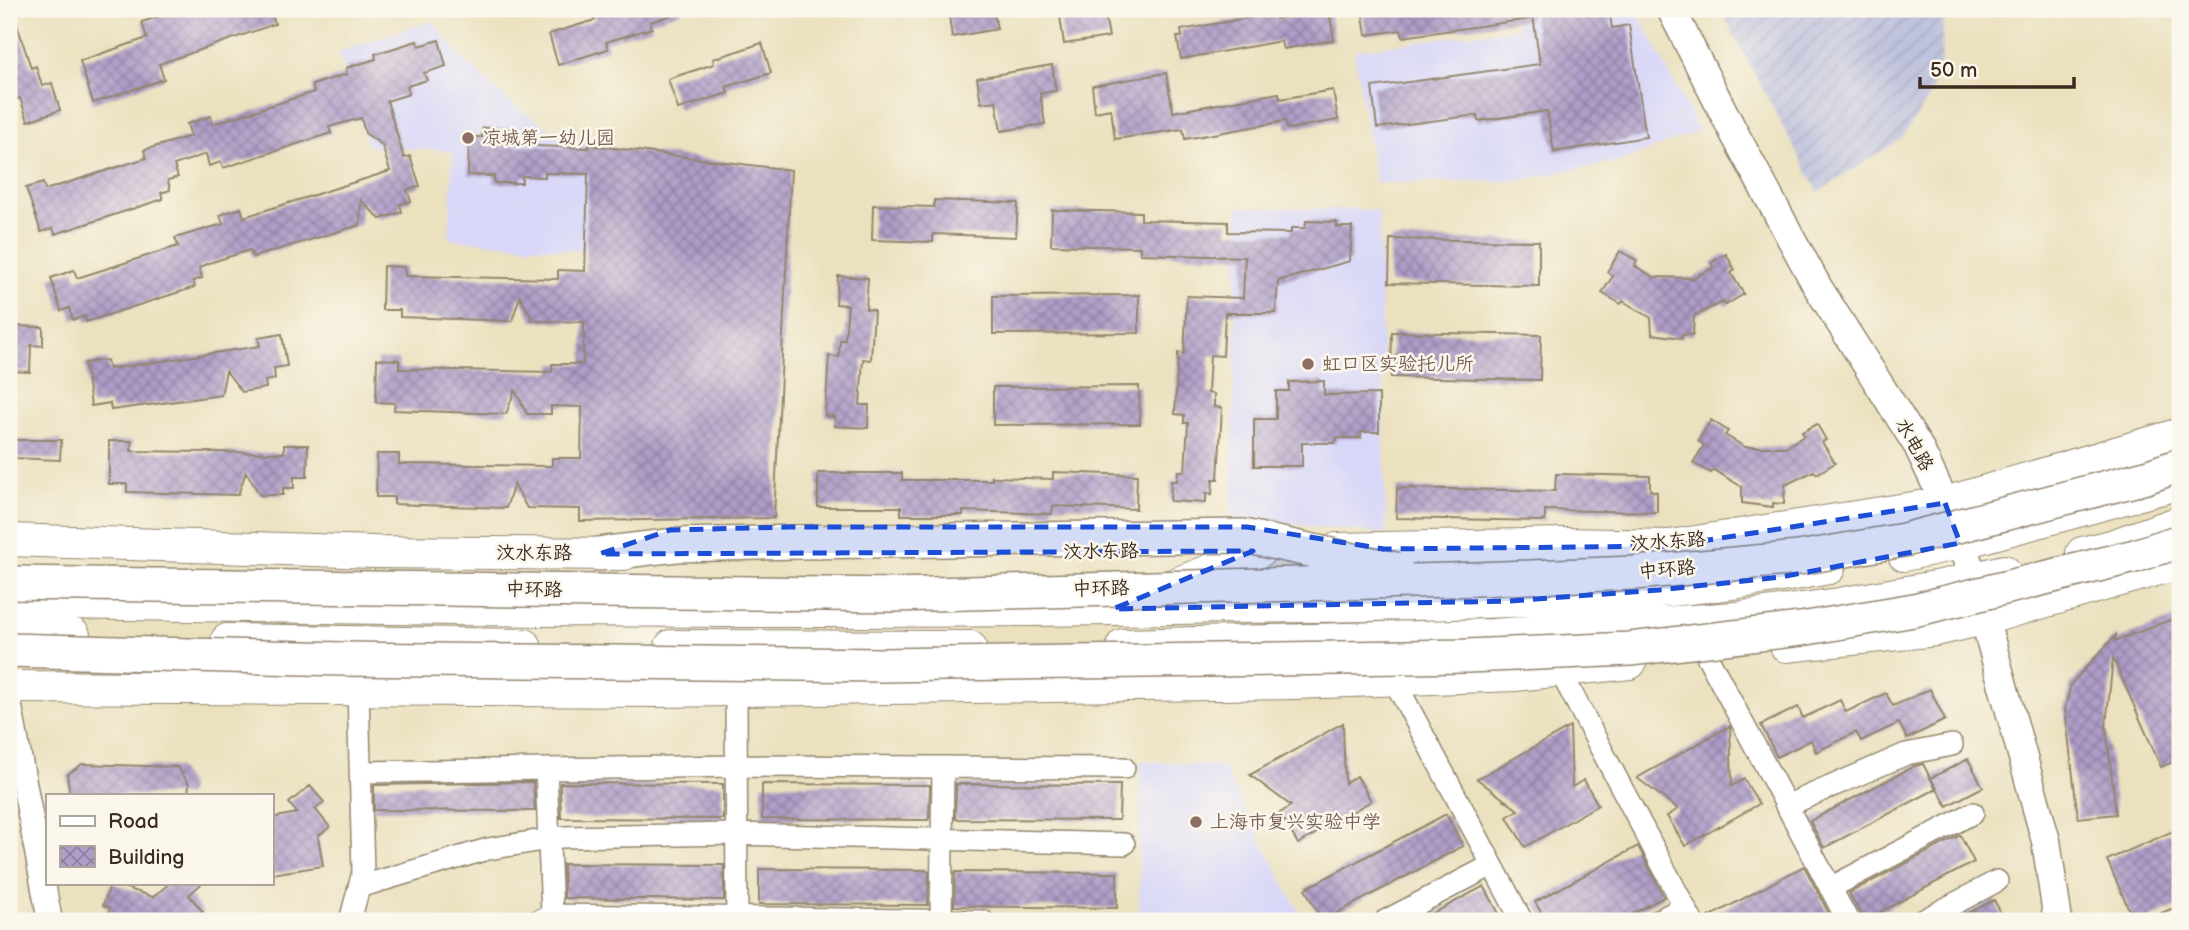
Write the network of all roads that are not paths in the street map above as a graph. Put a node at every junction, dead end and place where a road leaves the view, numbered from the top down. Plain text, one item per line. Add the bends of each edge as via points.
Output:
1 (1671, 9) edge
2 (2180, 435) edge
3 (2180, 466) edge
4 (2180, 483) edge
5 (1944, 503) junction
6 (2180, 522) edge
7 (9, 540) edge
8 (2180, 541) edge
9 (1563, 544) junction
10 (1960, 544) junction
11 (1384, 549) junction
12 (1259, 551) junction
13 (600, 554) junction
14 (2180, 563) edge
15 (1973, 579) junction
16 (1450, 580) junction
17 (9, 583) edge
18 (1659, 590) junction
19 (9, 602) edge
20 (1113, 609) junction
21 (1984, 619) junction
22 (9, 633) edge
23 (1111, 645) junction
24 (673, 646) junction
25 (9, 650) edge
26 (1706, 654) junction
27 (1560, 671) junction
28 (1394, 680) junction
29 (1268, 684) junction
30 (9, 687) edge
31 (358, 690) junction
32 (736, 690) junction
33 (588, 691) junction
34 (9, 702) edge
35 (1952, 745) dead end
36 (736, 766) junction
37 (943, 767) junction
38 (1124, 768) dead end
39 (546, 769) junction
40 (362, 772) junction
41 (1786, 806) junction
42 (1973, 813) dead end
43 (737, 834) junction
44 (548, 839) junction
45 (942, 839) junction
46 (1124, 844) dead end
47 (1492, 864) junction
48 (1997, 881) dead end
49 (359, 887) junction
50 (1830, 888) junction
51 (1688, 914) edge
52 (545, 918) edge
53 (737, 920) edge
54 (843, 920) edge
55 (50, 921) edge
56 (350, 921) edge
57 (941, 921) edge
58 (983, 921) edge
59 (1385, 921) edge
60 (1522, 921) edge
61 (1657, 921) edge
62 (1848, 921) edge
63 (1922, 921) edge
64 (2058, 921) edge

1 - 5 main road, 水电路 via 1817,286 1918,446
2 - 5 main road, 汶水东路
3 - 16 highway, 中环路, bridge via 1916,537 1799,558 1635,573
4 - 10 main road
5 - 9 main road, 汶水东路 via 1670,546
5 - 10 main road, 水电路
6 - 15 main road via 2111,546
7 - 13 main road, 汶水东路
8 - 25 highway, bridge via 1914,610 1630,649 1453,657 883,665 356,660
9 - 11 main road, 汶水东路
9 - 18 main road
10 - 15 main road, 水电路
10 - 18 main road via 1781,577
11 - 12 main road, 汶水东路
11 - 13 street via 1247,527 788,527 670,530
12 - 13 main road, 汶水东路
12 - 20 main road
13 - 16 highway, bridge via 676,545 1244,536
14 - 21 main road
15 - 21 main road, 水电路
15 - 23 main road via 1735,618 1608,628
16 - 17 highway, 中环路, bridge via 892,595
18 - 20 main road via 1509,601
19 - 20 main road via 827,612
21 - 26 main road via 1936,629
21 - 64 main road, 水电路 via 2046,841
22 - 24 main road
23 - 24 main road
23 - 29 main road
24 - 33 main road
26 - 27 main road
26 - 41 street
27 - 28 main road
27 - 51 street
28 - 29 main road
28 - 47 street
29 - 32 main road
30 - 31 main road
31 - 33 main road
31 - 40 street
32 - 33 main road
32 - 36 street
34 - 55 street
35 - 41 street via 1906,754
36 - 37 street
36 - 39 street
36 - 43 street
37 - 38 street
37 - 45 street
39 - 40 street
39 - 44 street
40 - 49 street via 363,872
41 - 50 street
42 - 50 street
43 - 44 street
43 - 45 street
43 - 53 street
44 - 49 street via 488,849
44 - 52 street
45 - 46 street
45 - 57 street
47 - 59 street
47 - 60 street
48 - 63 street
49 - 56 street
50 - 62 street
51 - 61 street
52 - 53 street
53 - 54 street
54 - 57 street
57 - 58 street

